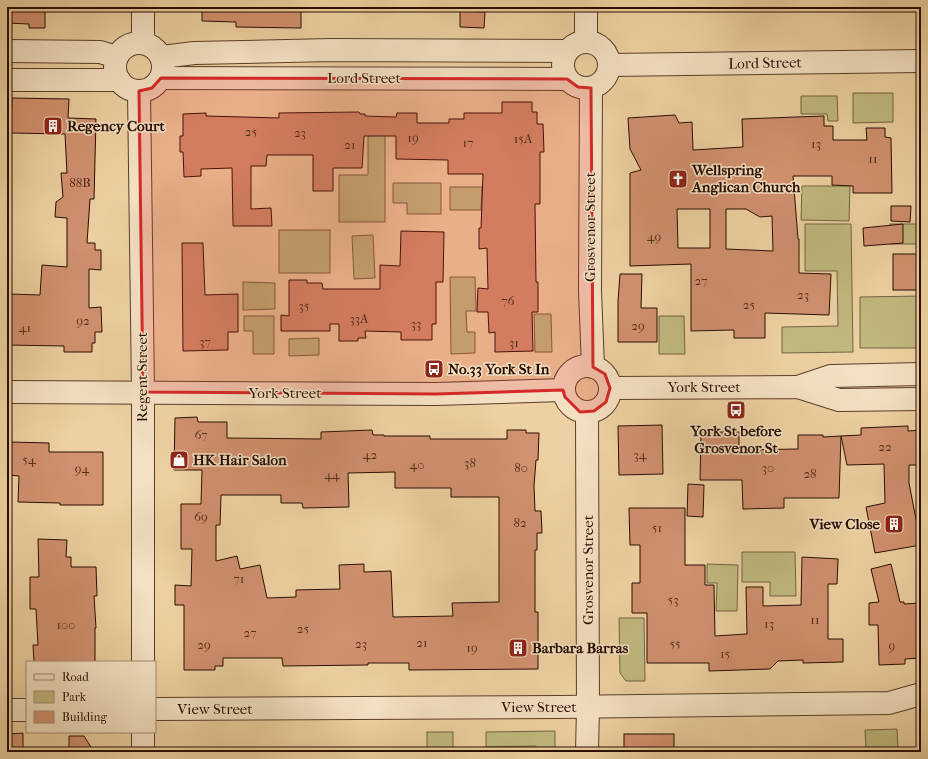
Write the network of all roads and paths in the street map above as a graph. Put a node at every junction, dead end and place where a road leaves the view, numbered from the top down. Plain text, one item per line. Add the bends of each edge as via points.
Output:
1 (143, 7) edge
2 (586, 7) edge
3 (143, 42) junction
4 (577, 47) junction
5 (331, 50) junction
6 (384, 50) junction
7 (7, 51) edge
8 (117, 56) junction
9 (162, 57) junction
10 (921, 61) edge
11 (609, 65) junction
12 (161, 78) junction
13 (330, 78) junction
14 (384, 79) junction
15 (567, 79) junction
16 (7, 80) edge
17 (119, 80) junction
18 (591, 88) junction
19 (139, 91) junction
20 (593, 367) junction
21 (921, 374) edge
22 (798, 387) junction
23 (610, 388) junction
24 (563, 390) junction
25 (7, 392) edge
26 (143, 392) junction
27 (921, 398) edge
28 (587, 413) junction
29 (143, 661) edge
30 (921, 694) edge
31 (588, 707) junction
32 (156, 709) edge
33 (7, 710) edge
34 (26, 710) edge
35 (143, 733) edge
36 (143, 752) edge
37 (587, 752) edge

1 - 3 street
2 - 4 street
3 - 8 street via 128,45
3 - 9 street via 158,50
4 - 6 street, Lord Street
4 - 11 street via 594,43 605,51
4 - 15 street via 564,58
5 - 6 street, Lord Street
5 - 9 street, Lord Street via 194,53
5 - 13 street
6 - 14 street
7 - 8 street via 100,52
8 - 17 street via 115,72
9 - 12 street via 164,64
10 - 11 street, Lord Street
11 - 18 street via 606,77
12 - 13 street, Lord Street
12 - 19 street via 152,88
13 - 14 street, Lord Street
14 - 15 street, Lord Street
15 - 18 street via 578,87
16 - 17 street
17 - 19 street via 128,88
18 - 20 street, Grosvenor Street via 590,291
19 - 26 street, Regent Street
20 - 23 street via 605,374
20 - 24 street via 578,367 572,371 567,376
21 - 22 street, York Street via 831,376
22 - 23 street, York Street
22 - 27 street, York Street via 839,400
23 - 28 street via 606,402 601,408
24 - 26 street, York Street via 436,394
24 - 28 street via 568,403 580,412
25 - 26 street, York Street
26 - 29 street, Regent Street
28 - 31 street, Grosvenor Street
30 - 31 street, View Street via 889,703
31 - 32 street, View Street
31 - 37 street, Grosvenor Street
33 - 34 street
35 - 36 street

